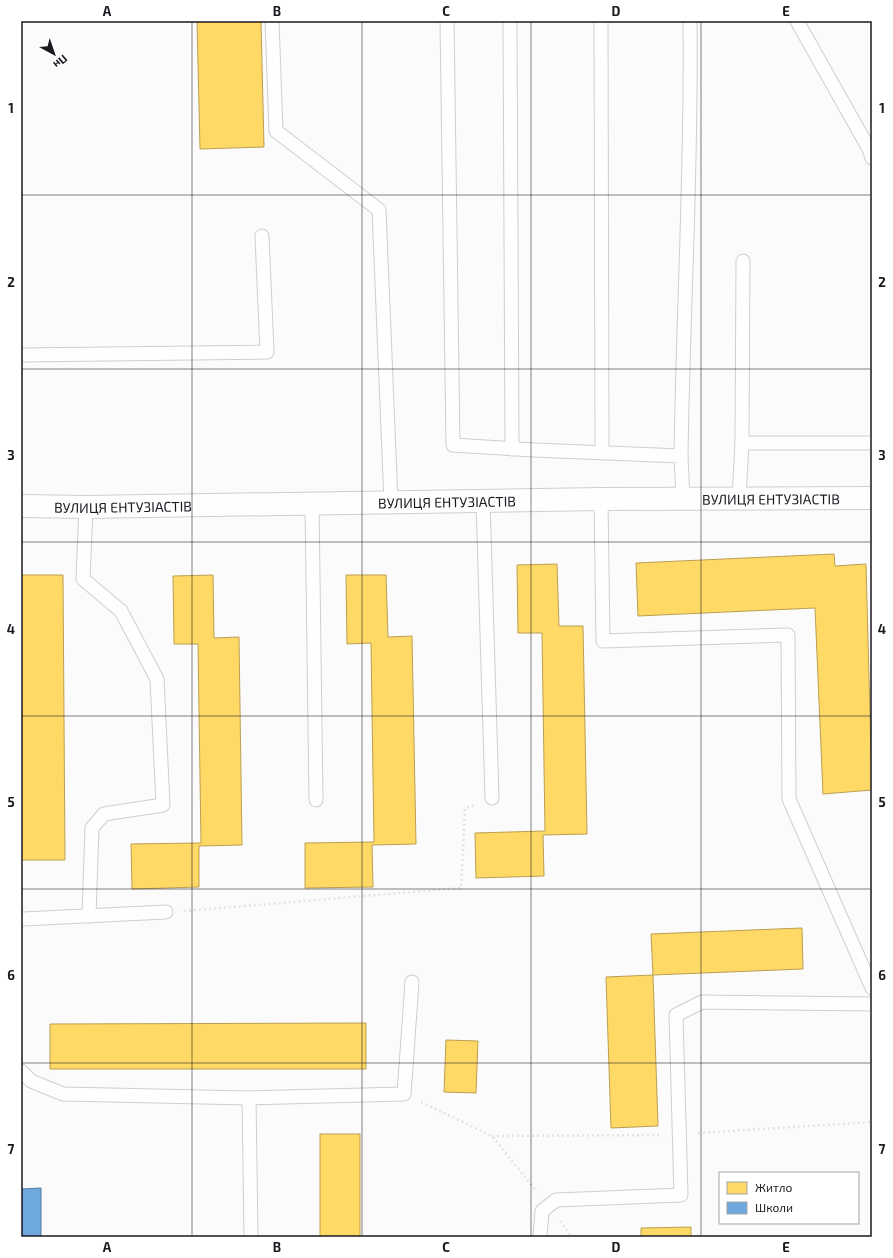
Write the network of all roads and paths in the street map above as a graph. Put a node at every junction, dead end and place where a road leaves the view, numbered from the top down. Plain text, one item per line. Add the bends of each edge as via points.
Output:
1 (272, 21) edge
2 (447, 21) edge
3 (510, 21) edge
4 (601, 21) edge
5 (690, 21) edge
6 (797, 21) edge
7 (872, 158) edge
8 (262, 236) dead end
9 (743, 261) dead end
10 (21, 355) edge
11 (742, 443) junction
12 (872, 443) edge
13 (512, 449) junction
14 (602, 453) junction
15 (681, 456) junction
16 (739, 498) junction
17 (872, 498) edge
18 (601, 499) junction
19 (683, 499) junction
20 (483, 501) junction
21 (391, 502) junction
22 (312, 503) junction
23 (21, 506) edge
24 (86, 507) junction
25 (492, 798) joint
26 (316, 800) dead end
27 (166, 912) joint
28 (89, 916) junction
29 (23, 919) dead end
30 (412, 982) dead end
31 (872, 988) edge
32 (872, 1004) edge
33 (21, 1071) edge
34 (404, 1094) junction
35 (249, 1098) junction
36 (548, 1206) junction
37 (251, 1237) edge
38 (540, 1237) edge

1 - 21 lane via 276,131 378,210
2 - 13 lane via 453,445
3 - 13 lane
4 - 14 lane
5 - 15 lane via 691,93 682,341
6 - 7 lane
8 - 10 lane via 267,352
9 - 11 lane
11 - 12 lane
11 - 16 lane
13 - 14 lane
14 - 15 lane
15 - 19 lane
16 - 17 street, ВУЛИЦЯ ЕНТУЗІАСТІВ
16 - 19 street, ВУЛИЦЯ ЕНТУЗІАСТІВ
18 - 19 street, ВУЛИЦЯ ЕНТУЗІАСТІВ
18 - 20 street, ВУЛИЦЯ ЕНТУЗІАСТІВ
18 - 31 lane via 603,641 788,635 789,799
20 - 21 street, ВУЛИЦЯ ЕНТУЗІАСТІВ
20 - 25 lane
21 - 22 street, ВУЛИЦЯ ЕНТУЗІАСТІВ
22 - 24 street, ВУЛИЦЯ ЕНТУЗІАСТІВ
22 - 26 lane
23 - 24 street, ВУЛИЦЯ ЕНТУЗІАСТІВ
24 - 28 lane via 83,578 121,611 157,679 163,805 104,814 92,828
25 - 27 path via 465,808 461,888
27 - 28 lane
28 - 29 lane
30 - 34 lane
32 - 36 lane via 702,1002 676,1015 681,1195 556,1200
33 - 35 lane via 31,1081 63,1094
34 - 35 lane
34 - 36 path via 492,1136
35 - 37 lane
36 - 38 lane via 542,1211

